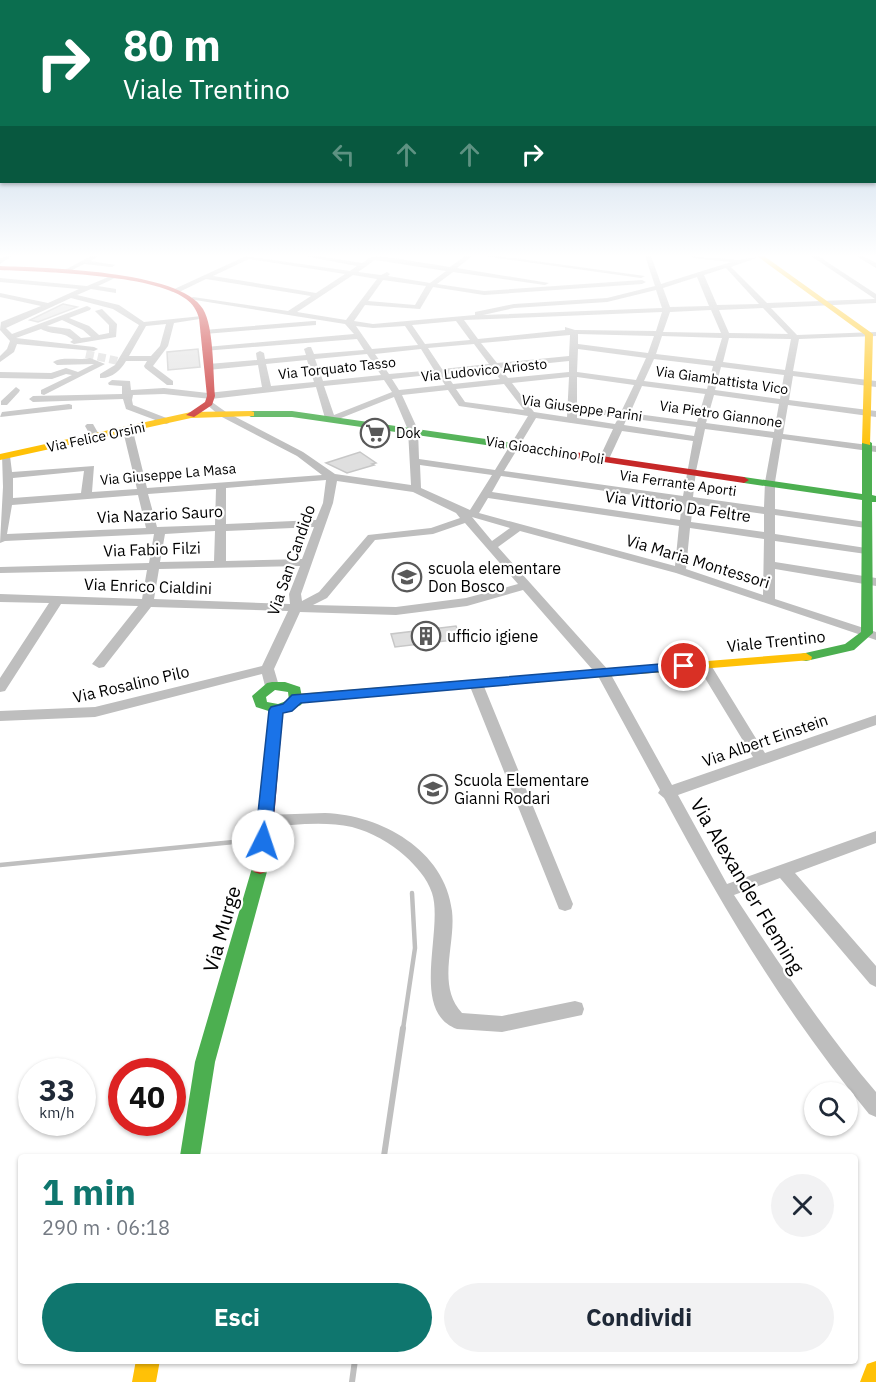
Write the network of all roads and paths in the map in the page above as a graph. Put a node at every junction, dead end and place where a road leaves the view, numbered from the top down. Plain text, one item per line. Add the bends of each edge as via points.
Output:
1 (56, 320) edge
2 (69, 320) edge
3 (109, 320) edge
4 (137, 320) edge
5 (202, 320) edge
6 (253, 320) edge
7 (285, 320) edge
8 (296, 320) edge
9 (329, 320) edge
10 (351, 320) edge
11 (434, 320) edge
12 (463, 320) edge
13 (566, 320) edge
14 (664, 320) edge
15 (720, 320) edge
16 (780, 320) edge
17 (854, 320) edge
18 (171, 321) junction
19 (349, 323) junction
20 (407, 323) junction
21 (4, 324) edge
22 (143, 324) junction
23 (524, 324) dead end
24 (203, 325) junction
25 (533, 325) dead end
26 (543, 326) dead end
27 (39, 327) junction
28 (255, 328) junction
29 (573, 331) junction
30 (660, 334) junction
31 (873, 334) edge
32 (359, 336) junction
33 (726, 336) junction
34 (795, 337) junction
35 (13, 339) junction
36 (80, 341) junction
37 (305, 341) junction
38 (476, 341) junction
39 (258, 345) junction
40 (422, 346) junction
41 (574, 346) junction
42 (68, 347) junction
43 (92, 348) junction
44 (206, 349) junction
45 (368, 351) junction
46 (651, 356) junction
47 (311, 357) junction
48 (872, 357) edge
49 (573, 358) junction
50 (152, 359) junction
51 (0, 360) edge
52 (120, 360) junction
53 (72, 361) junction
54 (57, 362) dead end
55 (262, 362) junction
56 (718, 364) junction
57 (494, 366) junction
58 (208, 367) junction
59 (440, 371) junction
60 (789, 373) junction
61 (79, 374) junction
62 (573, 374) junction
63 (0, 375) edge
64 (387, 377) junction
65 (506, 381) junction
66 (65, 382) junction
67 (639, 382) junction
68 (0, 383) edge
69 (112, 383) junction
70 (170, 383) dead end
71 (24, 384) dead end
72 (83, 384) dead end
73 (319, 384) junction
74 (871, 384) edge
75 (450, 387) junction
76 (267, 389) junction
77 (16, 390) dead end
78 (44, 392) dead end
79 (710, 392) junction
80 (397, 393) junction
81 (130, 394) junction
82 (110, 395) junction
83 (210, 398) junction
84 (33, 399) dead end
85 (91, 399) junction
86 (72, 400) junction
87 (783, 402) junction
88 (573, 408) junction
89 (2, 409) edge
90 (871, 413) edge
91 (223, 414) junction
92 (532, 414) junction
93 (191, 415) junction
94 (626, 415) junction
95 (331, 419) junction
96 (572, 420) junction
97 (166, 421) junction
98 (701, 425) junction
99 (619, 428) junction
100 (413, 430) junction
101 (128, 431) junction
102 (778, 435) junction
103 (698, 439) junction
104 (513, 445) junction
105 (871, 448) edge
106 (3, 456) edge
107 (604, 459) junction
108 (414, 461) junction
109 (691, 471) junction
110 (497, 473) junction
111 (8, 475) junction
112 (332, 477) junction
113 (770, 482) junction
114 (221, 485) junction
115 (416, 489) junction
116 (142, 491) junction
117 (485, 494) junction
118 (86, 496) junction
119 (871, 498) edge
120 (687, 499) junction
121 (7, 502) junction
122 (769, 511) junction
123 (467, 515) junction
124 (320, 523) junction
125 (685, 525) junction
126 (221, 528) junction
127 (517, 528) junction
128 (156, 531) junction
129 (768, 536) junction
130 (869, 538) edge
131 (0, 539) edge
132 (491, 547) junction
133 (305, 562) junction
134 (220, 564) junction
135 (768, 564) junction
136 (154, 566) junction
137 (0, 570) edge
138 (680, 571) junction
139 (871, 581) edge
140 (526, 585) junction
141 (0, 598) edge
142 (57, 600) junction
143 (769, 600) junction
144 (147, 603) junction
145 (296, 608) junction
146 (872, 634) edge
147 (99, 664) dead end
148 (704, 665) junction
149 (267, 669) junction
150 (604, 674) junction
151 (476, 684) junction
152 (272, 686) junction
153 (0, 688) edge
154 (297, 698) junction
155 (276, 710) junction
156 (0, 716) edge
157 (876, 720) edge
158 (762, 760) junction
159 (666, 793) junction
160 (264, 824) junction
161 (876, 837) edge
162 (783, 870) junction
163 (723, 892) junction
164 (565, 904) dead end
165 (873, 971) edge
166 (575, 1009) dead end
167 (876, 1107) edge
168 (190, 1154) edge
169 (147, 1364) edge
170 (876, 1373) edge
171 (144, 1382) edge
172 (872, 1382) edge

1 - 27 street
2 - 43 street via 86,328
3 - 43 street via 113,335
4 - 22 street
5 - 24 street
6 - 28 street
7 - 28 street
8 - 37 street
9 - 19 street
10 - 19 street
11 - 20 street
12 - 38 street
13 - 29 street
14 - 30 street
15 - 33 street
16 - 34 street
17 - 31 street
18 - 22 street
18 - 24 street
18 - 50 street via 164,346
19 - 20 street
19 - 32 street
20 - 40 street
21 - 35 street
22 - 52 street via 138,338
23 - 25 street
24 - 28 street
24 - 44 street
26 - 29 street
27 - 35 street
27 - 36 street via 67,331
28 - 39 street
29 - 30 street
29 - 38 street
29 - 41 street
30 - 33 street
30 - 46 street
31 - 34 street
31 - 48 street
32 - 37 street
32 - 45 street
33 - 34 street
33 - 56 street
34 - 60 street
35 - 42 street
35 - 51 street via 11,350
36 - 42 street
36 - 43 street
37 - 39 street
37 - 47 street
38 - 40 street
38 - 57 street
39 - 44 street
39 - 55 street
40 - 45 street
40 - 59 street
41 - 46 street
41 - 49 street
42 - 43 street
43 - 53 street
44 - 58 street
45 - 47 street
45 - 64 street
46 - 56 street
46 - 67 street
47 - 55 street
47 - 73 street
48 - 74 street
49 - 57 street, Via Torquato Tasso
49 - 62 street
50 - 52 street
50 - 70 street via 148,363 150,369
52 - 69 street via 118,367 103,376
53 - 54 street
53 - 61 street via 101,364
55 - 58 street
55 - 76 street
56 - 60 street
56 - 79 street
57 - 59 street, Via Torquato Tasso
57 - 65 street
58 - 83 street
59 - 64 street, Via Torquato Tasso
59 - 75 street
60 - 74 street
60 - 87 street
61 - 63 street via 66,371 52,376
61 - 66 street
62 - 65 street, Via Ludovico Ariosto
62 - 67 street, Via Giambattista Vico
62 - 88 street
64 - 73 street, Via Torquato Tasso
64 - 80 street
65 - 75 street, Via Ludovico Ariosto
65 - 92 street
66 - 72 street
66 - 78 street
67 - 79 street, Via Giambattista Vico
67 - 94 street
68 - 71 street
69 - 81 street via 127,383
69 - 82 street
73 - 76 street, Via Torquato Tasso
73 - 95 street
74 - 90 street
75 - 80 street, Via Ludovico Ariosto
75 - 92 street, Via Giuseppe Parini via 462,404
76 - 83 street, Via Torquato Tasso
77 - 89 street
79 - 87 street, Via Giambattista Vico
79 - 98 street
80 - 95 street, Via Ludovico Ariosto
80 - 100 street
81 - 82 street
81 - 83 street, Via Torquato Tasso via 164,391
81 - 85 street
81 - 97 street via 129,407
82 - 85 street via 92,394
83 - 91 street
83 - 93 street
84 - 86 street
85 - 86 street
86 - 89 street via 69,407
87 - 90 street, Via Giambattista Vico
87 - 102 street
88 - 94 street, Via Pietro Giannone
88 - 96 street
90 - 105 street
91 - 93 street, Via Gioacchino Poli
91 - 95 street, Via Gioacchino Poli via 292,414
91 - 112 street via 300,454
92 - 96 street, Via Giuseppe Parini
92 - 104 street
93 - 97 street, Via Felice Orsini
94 - 98 street, Via Pietro Giannone
94 - 99 street
95 - 100 street, Via Gioacchino Poli
96 - 99 street, Via Giuseppe Parini
97 - 101 street, Via Felice Orsini
98 - 102 street, Via Pietro Giannone
98 - 103 street
99 - 103 street, Via Giuseppe Parini
99 - 107 street
100 - 104 street, Via Gioacchino Poli
100 - 108 street
101 - 106 street, Via Felice Orsini via 93,432
101 - 116 street
102 - 105 street, Via Pietro Giannone
102 - 113 street
103 - 109 street
104 - 107 street, Via Gioacchino Poli
104 - 110 street
105 - 119 street
106 - 111 street
107 - 109 street, Via Gioacchino Poli
108 - 110 street, Via Ferrante Aporti
108 - 115 street
109 - 113 street, Via Gioacchino Poli
109 - 120 street
110 - 117 street
110 - 120 street, Via Ferrante Aporti
111 - 118 street via 90,468
111 - 121 street
112 - 114 street, Via Giuseppe La Masa
112 - 115 street, Via Giuseppe La Masa
112 - 124 street, Via San Candido
113 - 119 street, Via Gioacchino Poli
113 - 122 street
114 - 116 street, Via Giuseppe La Masa
114 - 126 street
115 - 123 street, Via Giuseppe La Masa
116 - 118 street, Via Giuseppe La Masa
116 - 128 street
117 - 123 street
117 - 125 street, Via Vittorio Da Feltre
118 - 121 street, Via Giuseppe La Masa
119 - 130 street
120 - 122 street, Via Ferrante Aporti
120 - 125 street
121 - 131 street
122 - 129 street
122 - 130 street, Via Ferrante Aporti
123 - 127 street, Via Maria Montessori
123 - 132 street, Via Alexander Fleming
123 - 145 street via 434,531 372,537 323,596
124 - 126 street, Via Nazario Sauro
124 - 133 street, Via San Candido
125 - 129 street, Via Vittorio Da Feltre
125 - 138 street
126 - 128 street, Via Nazario Sauro
126 - 134 street
127 - 132 street
127 - 138 street, Via Maria Montessori
128 - 131 street, Via Nazario Sauro
128 - 136 street
129 - 130 street, Via Vittorio Da Feltre
129 - 135 street
130 - 139 street
132 - 140 street, Via Alexander Fleming
133 - 134 street, Via Fabio Filzi
133 - 145 street, Via San Candido via 295,594
134 - 136 street, Via Fabio Filzi
135 - 139 street
135 - 143 street
136 - 137 street, Via Fabio Filzi
136 - 144 street
138 - 143 street, Via Maria Montessori
139 - 146 street
140 - 145 street, Via Enrico Cialdini via 440,607 396,611
140 - 150 street, Via Alexander Fleming
141 - 142 street, Via Enrico Cialdini
142 - 144 street, Via Enrico Cialdini
142 - 153 street
143 - 146 street, Via Maria Montessori
144 - 145 street, Via Enrico Cialdini
144 - 147 street
145 - 149 street, Via San Candido
146 - 148 street, Viale Trentino via 836,652
148 - 150 street, Viale Trentino
148 - 158 street
149 - 152 street
149 - 156 street, Via Rosalino Pilo via 95,712
150 - 151 street, Viale Trentino
150 - 159 street, Via Alexander Fleming
151 - 154 street, Viale Trentino
151 - 164 street
152 - 154 street via 291,687
152 - 155 street via 262,692 259,700 264,707
154 - 155 street via 288,708
155 - 160 street, Via Murge
157 - 158 street, Via Albert Einstein
158 - 159 street, Via Albert Einstein
159 - 163 street, Via Alexander Fleming
160 - 166 street via 335,819 363,825 408,848 432,875 444,910 440,971 443,1005 457,1021 502,1024
160 - 168 street, Via Murge via 262,856 205,1062
161 - 162 street
162 - 163 street
162 - 165 street
163 - 167 street, Via Alexander Fleming via 789,994
169 - 171 street
170 - 172 street

